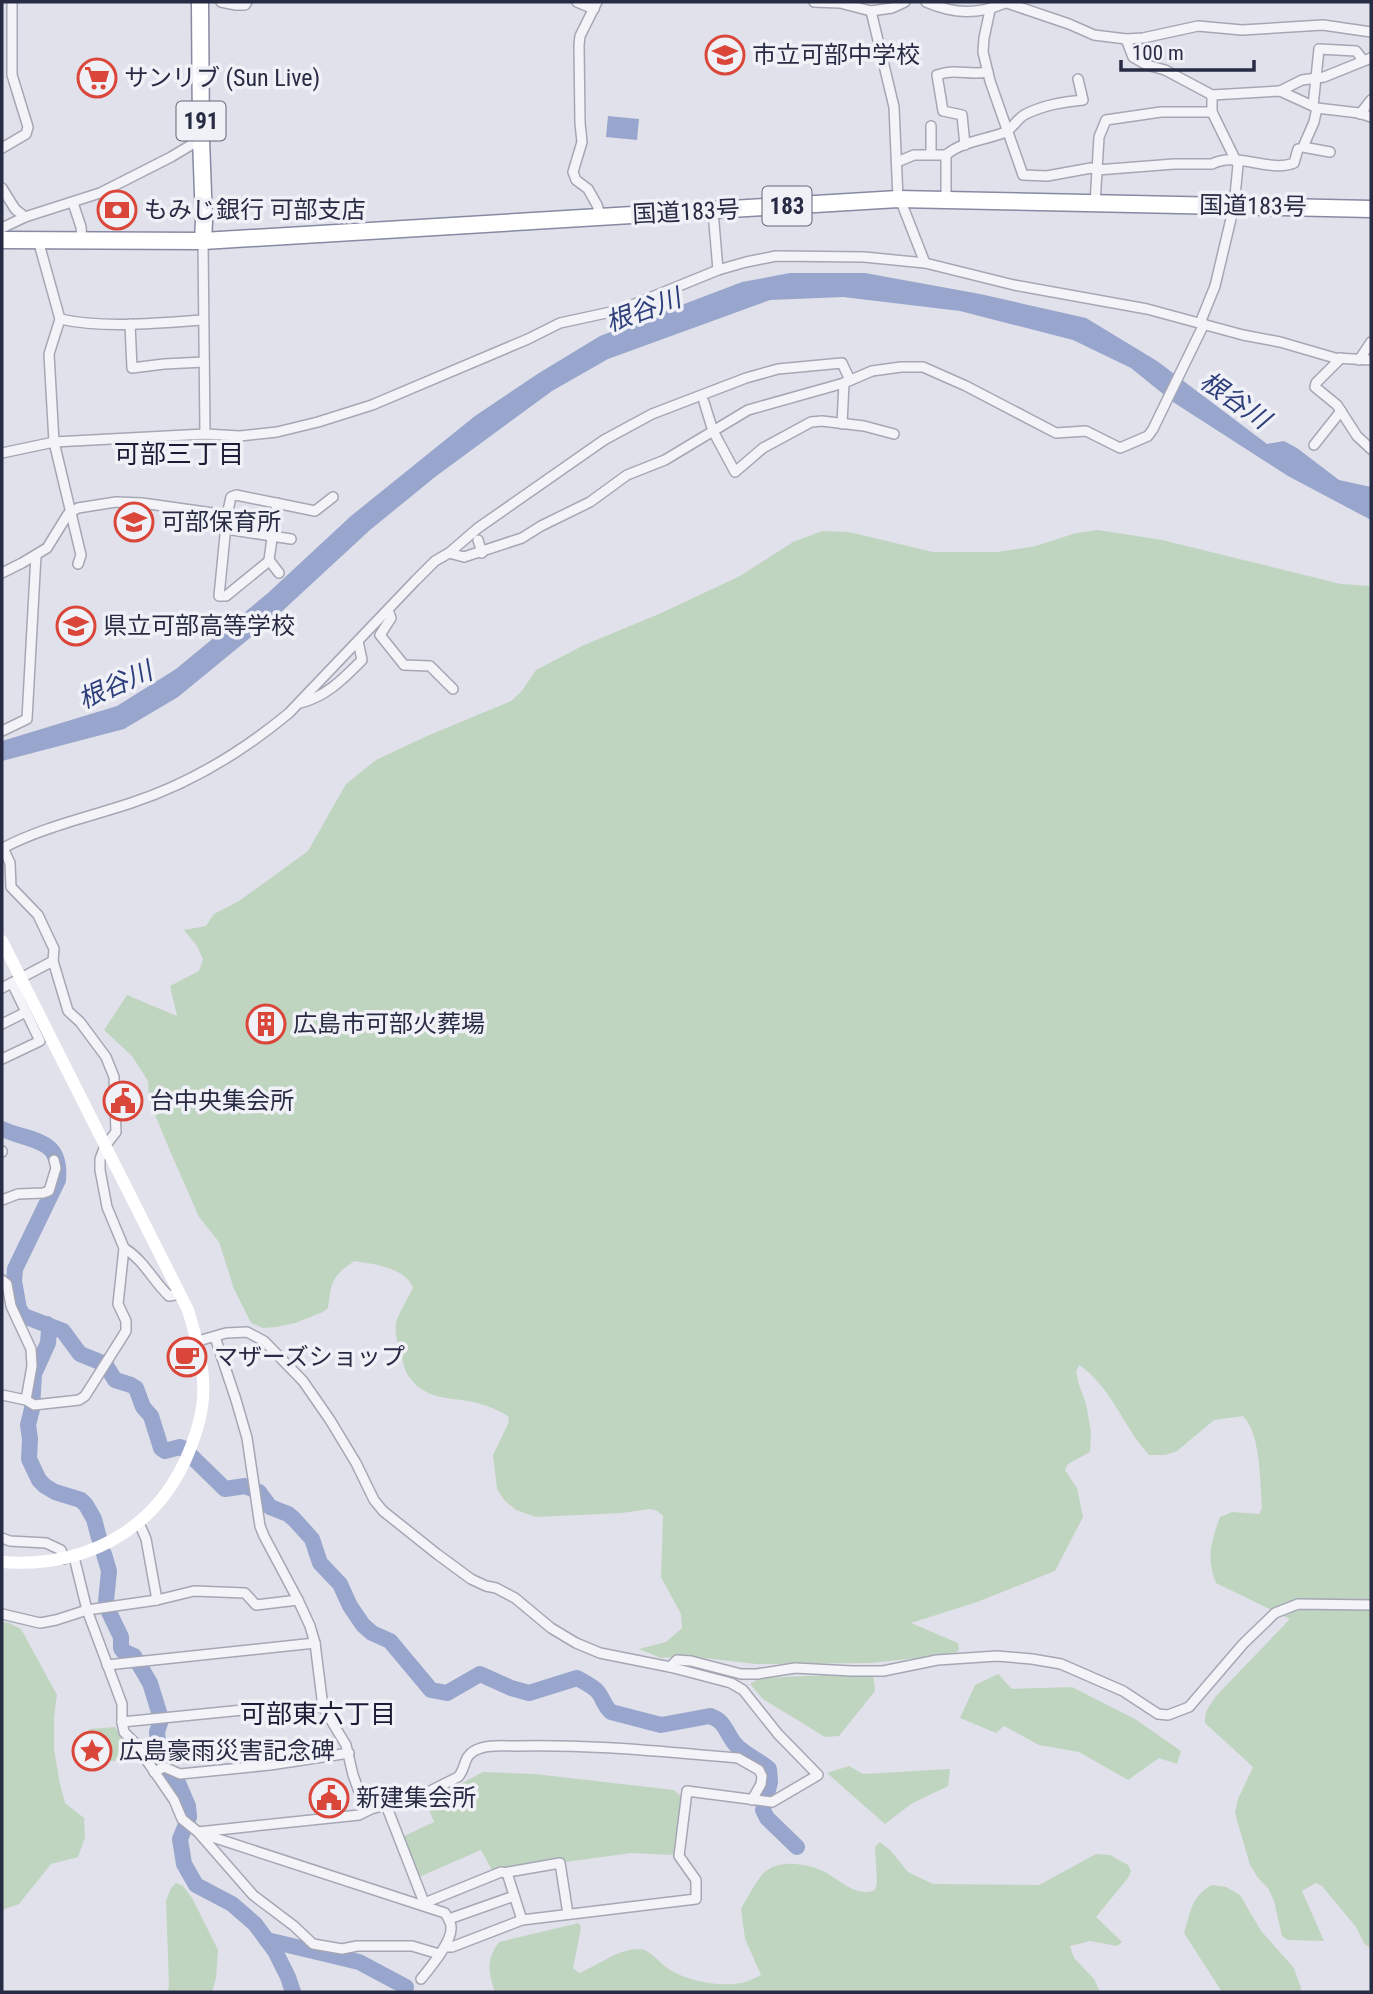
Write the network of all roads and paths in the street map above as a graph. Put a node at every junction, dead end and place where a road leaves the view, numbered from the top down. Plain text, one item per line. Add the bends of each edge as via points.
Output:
1 (12, 2) edge
2 (200, 2) edge
3 (221, 2) edge
4 (247, 2) edge
5 (577, 2) edge
6 (814, 2) edge
7 (905, 2) edge
8 (926, 2) edge
9 (1004, 2) edge
10 (595, 5) edge
11 (990, 10) junction
12 (871, 11) junction
13 (1371, 32) edge
14 (1126, 39) junction
15 (1367, 59) edge
16 (988, 72) junction
17 (1079, 79) dead end
18 (1317, 79) junction
19 (1280, 92) junction
20 (1212, 95) junction
21 (1371, 100) edge
22 (1315, 107) junction
23 (1212, 112) junction
24 (1360, 114) junction
25 (1371, 117) edge
26 (931, 127) dead end
27 (1007, 131) junction
28 (201, 139) junction
29 (965, 145) junction
30 (2, 148) edge
31 (1298, 149) dead end
32 (1330, 152) dead end
33 (931, 154) junction
34 (946, 155) junction
35 (1236, 161) junction
36 (897, 162) junction
37 (1097, 170) junction
38 (2, 188) edge
39 (899, 199) junction
40 (946, 199) junction
41 (73, 203) junction
42 (1095, 204) junction
43 (1234, 205) junction
44 (1371, 209) edge
45 (713, 211) junction
46 (25, 217) junction
47 (600, 217) junction
48 (2, 228) edge
49 (2, 240) edge
50 (38, 240) junction
51 (82, 240) junction
52 (203, 241) junction
53 (925, 263) junction
54 (718, 270) junction
55 (60, 319) junction
56 (203, 320) junction
57 (130, 324) junction
58 (1202, 324) junction
59 (1371, 342) edge
60 (1340, 358) junction
61 (1359, 360) junction
62 (1371, 360) edge
63 (204, 362) junction
64 (847, 382) junction
65 (704, 402) dead end
66 (1341, 411) junction
67 (842, 424) junction
68 (713, 431) junction
69 (205, 434) junction
70 (894, 434) dead end
71 (54, 442) junction
72 (1314, 445) dead end
73 (1371, 449) edge
74 (2, 453) edge
75 (332, 497) dead end
76 (277, 503) junction
77 (72, 512) junction
78 (227, 515) junction
79 (226, 529) junction
80 (273, 536) junction
81 (291, 539) dead end
82 (478, 540) dead end
83 (449, 553) junction
84 (482, 553) junction
85 (36, 555) junction
86 (270, 561) junction
87 (78, 565) dead end
88 (2, 573) edge
89 (279, 573) dead end
90 (388, 610) junction
91 (358, 641) junction
92 (453, 689) dead end
93 (298, 704) junction
94 (2, 731) edge
95 (3, 848) edge
96 (7, 889) edge
97 (2, 941) edge
98 (53, 961) junction
99 (16, 981) junction
100 (2, 988) edge
101 (26, 1012) junction
102 (2, 1024) edge
103 (2, 1059) edge
104 (106, 1146) junction
105 (54, 1160) dead end
106 (2, 1200) edge
107 (124, 1248) junction
108 (2, 1280) edge
109 (180, 1294) junction
110 (215, 1337) junction
111 (198, 1341) junction
112 (2, 1395) edge
113 (30, 1402) junction
114 (139, 1523) junction
115 (2, 1538) edge
116 (69, 1558) junction
117 (2, 1562) edge
118 (157, 1600) junction
119 (298, 1600) junction
120 (1371, 1605) edge
121 (87, 1610) junction
122 (2, 1614) edge
123 (315, 1643) junction
124 (107, 1665) junction
125 (670, 1667) junction
126 (323, 1707) junction
127 (122, 1722) junction
128 (349, 1753) junction
129 (158, 1770) junction
130 (760, 1801) junction
131 (386, 1805) junction
132 (368, 1810) junction
133 (198, 1832) junction
134 (507, 1873) junction
135 (514, 1896) junction
136 (425, 1905) junction
137 (568, 1914) junction
138 (449, 1919) junction
139 (522, 1920) junction
140 (442, 1950) junction
141 (421, 1979) dead end

1 - 30 street via 12,75 28,127 26,134
2 - 28 highway, 191
3 - 4 street
5 - 10 street
6 - 12 street
7 - 12 street
8 - 11 street via 953,11
9 - 11 street
9 - 14 street via 1094,35
10 - 47 street via 580,36 582,142 573,172 588,189
11 - 16 street via 983,52
12 - 36 street via 894,107
13 - 14 street via 1323,25 1242,30 1198,26
14 - 20 street via 1133,57
15 - 18 street
15 - 18 street via 1356,51 1319,49
16 - 27 street
16 - 29 street via 937,75 943,111 962,115
17 - 27 street via 1083,100 1034,111
18 - 19 street via 1302,79
18 - 22 street
19 - 20 street
19 - 22 street
20 - 23 street
21 - 24 street
22 - 24 street
22 - 32 street via 1303,147
23 - 35 street
23 - 37 street via 1161,111 1106,120 1099,137
24 - 25 street
26 - 33 street
27 - 29 street
27 - 37 street via 1023,175
28 - 41 street
28 - 52 highway, 191
29 - 34 street
31 - 35 street via 1294,163 1286,166
33 - 34 street
33 - 36 street
34 - 40 street
35 - 37 street
35 - 43 street
36 - 39 street
37 - 42 street
38 - 46 street
39 - 40 highway, 国道183号 / 183
39 - 45 highway, 国道183号 / 183
39 - 53 street
40 - 42 highway, 国道183号 / 183
41 - 46 street
41 - 51 street
42 - 43 highway, 国道183号 / 183
43 - 44 highway, 国道183号 / 183
43 - 58 street
45 - 47 highway, 国道183号 / 183
45 - 54 street
46 - 48 street
47 - 52 highway, 国道183号 / 183
49 - 50 highway, 国道183号 / 183
50 - 51 highway, 国道183号 / 183
50 - 55 street
51 - 52 highway, 国道183号 / 183
52 - 56 street
53 - 54 street via 776,256
53 - 58 street
54 - 69 street via 620,310 545,329 372,405 277,432
55 - 57 street
55 - 71 street via 49,354
56 - 57 street
56 - 63 street
57 - 63 street via 132,368
58 - 60 street
58 - 64 street via 1153,429 1148,436 1120,448 1086,431 1056,433 923,366 872,371
59 - 61 street
60 - 61 street
60 - 66 street via 1315,387
61 - 62 street
63 - 69 street
64 - 67 street
64 - 68 street via 748,410
64 - 83 street via 842,363 778,369 652,414 604,440
65 - 68 street
66 - 72 street
66 - 73 street
67 - 68 street via 811,422 793,430 735,472
67 - 70 street
68 - 84 street via 665,460 627,475 590,502 522,538
69 - 71 street
71 - 74 street
71 - 77 street
75 - 76 street via 315,511
76 - 78 street via 236,495 231,497
76 - 80 street
77 - 78 street via 116,502
77 - 85 street via 47,548
77 - 87 street via 81,555
78 - 79 street
79 - 80 street
79 - 86 street via 219,596 226,596
80 - 81 street
80 - 86 street
82 - 84 street
83 - 84 street via 464,558
83 - 90 street via 435,561
85 - 88 street
85 - 94 street via 27,719
86 - 89 street
90 - 91 street
90 - 92 street via 391,618 380,635 404,666 430,666
91 - 93 street
91 - 93 street via 362,660 337,685
93 - 95 street via 266,732 189,780
95 - 96 street via 10,863
96 - 98 street via 38,915 54,949
97 - 99 street
98 - 99 street
98 - 104 street via 68,1011 106,1057 114,1077 116,1132
99 - 100 street
99 - 101 street
99 - 104 street
101 - 102 street
101 - 103 street via 40,1041
104 - 107 street via 100,1170 107,1207
104 - 109 street
105 - 106 street via 49,1191
107 - 109 street via 169,1296
107 - 113 street via 118,1304 126,1331 85,1396
108 - 113 street via 31,1349
109 - 111 street
110 - 111 street
110 - 119 street via 247,1438 260,1526
110 - 125 street via 247,1332 264,1341 303,1381 330,1420 374,1500 471,1579 515,1598 576,1643 600,1653
111 - 114 street via 203,1375 198,1426 176,1481
112 - 113 street
114 - 116 street via 92,1551
114 - 118 street
115 - 116 street via 46,1543
116 - 117 street
116 - 121 street
118 - 119 street via 194,1591 245,1593 256,1605
118 - 121 street
119 - 123 street
120 - 125 street via 1298,1604 1275,1612 1189,1706 1168,1715 1061,1664 1011,1657 937,1660 883,1671 795,1668 741,1674 677,1660
121 - 122 street via 40,1623
121 - 124 street
123 - 124 street
123 - 126 street
124 - 127 street via 122,1704
125 - 130 street via 743,1690 818,1775 772,1802
126 - 127 street
126 - 128 street
127 - 129 street via 124,1732
128 - 129 street via 180,1774
128 - 132 street
129 - 133 street via 186,1823
130 - 131 street via 759,1770 738,1758 568,1744 482,1747 467,1757 458,1777 422,1795
130 - 137 street via 687,1791 679,1856 696,1880 696,1899
131 - 132 street
131 - 136 street
132 - 133 street via 359,1815
133 - 136 street
133 - 140 street via 253,1895 313,1944 342,1949 412,1946
134 - 135 street
134 - 136 street
134 - 137 street via 560,1863
135 - 138 street
135 - 139 street
136 - 138 street
137 - 139 street
138 - 140 street via 452,1930
139 - 140 street
140 - 141 street

